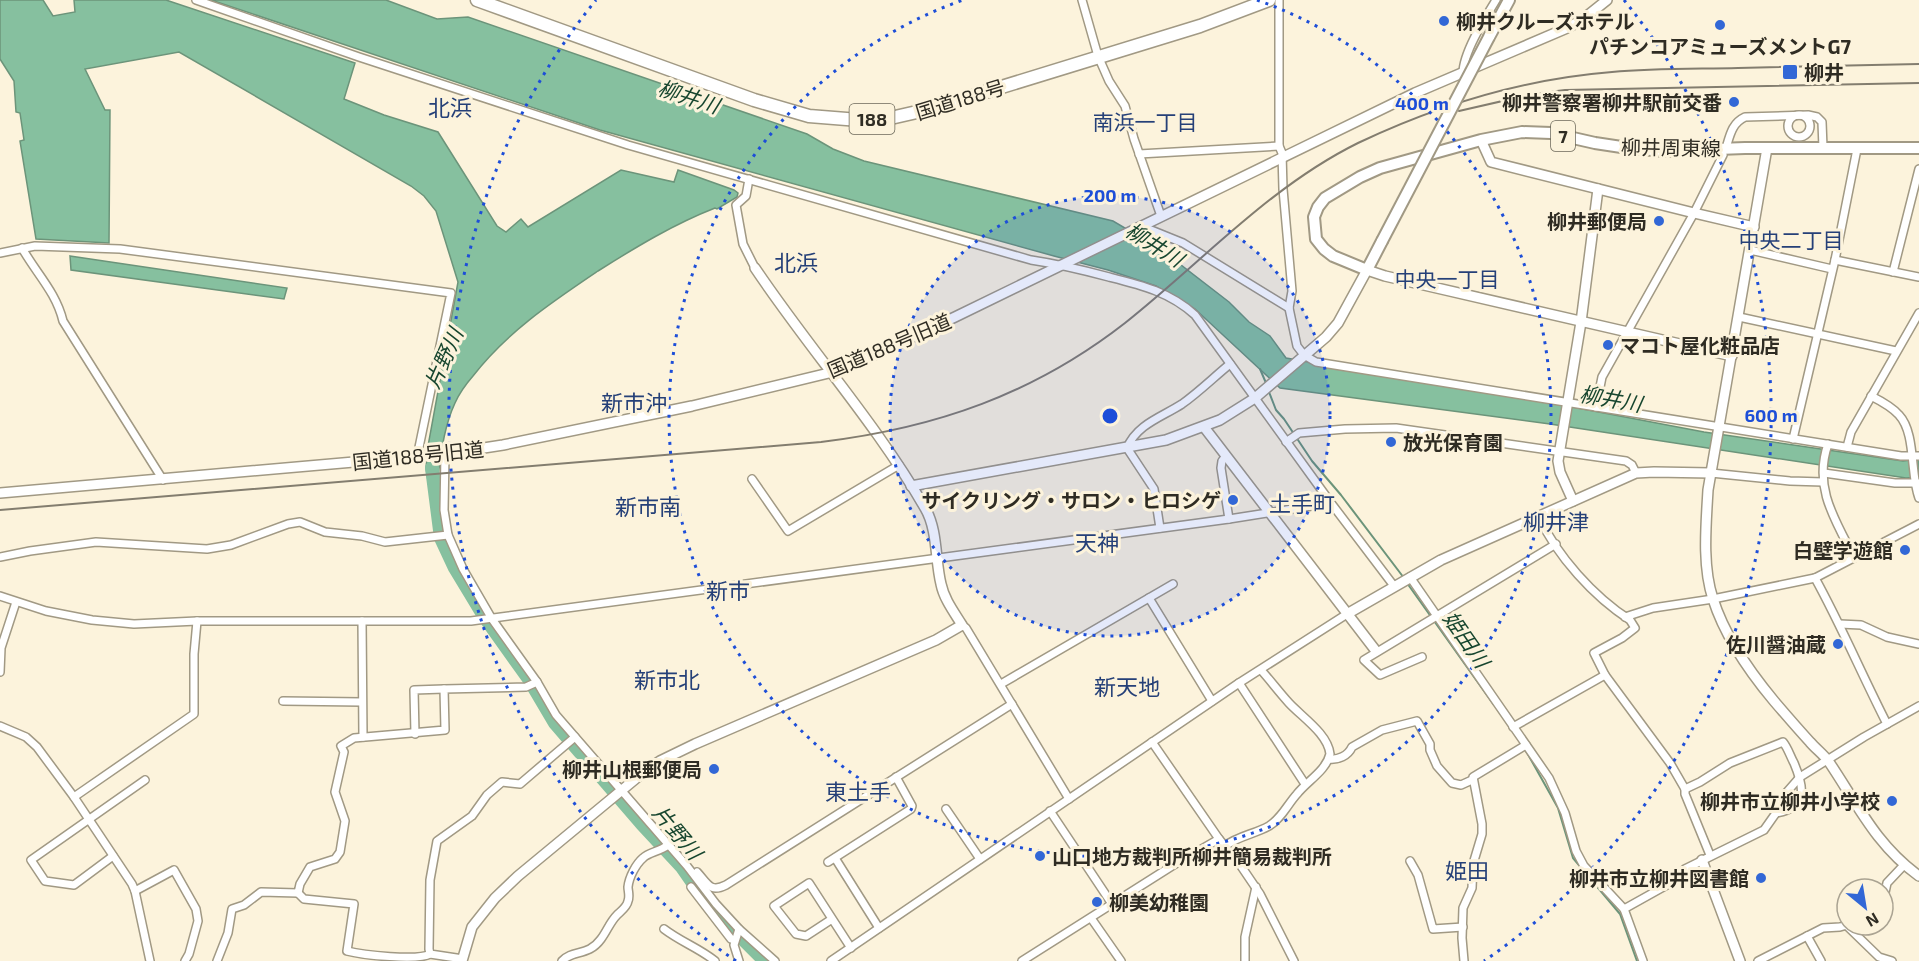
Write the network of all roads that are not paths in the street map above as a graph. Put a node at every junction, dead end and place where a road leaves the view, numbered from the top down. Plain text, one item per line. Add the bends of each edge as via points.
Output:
1 (196, 0) edge
2 (477, 0) edge
3 (1082, 0) edge
4 (1269, 0) edge
5 (1279, 0) edge
6 (1496, 0) edge
7 (1509, 0) edge
8 (1607, 0) edge
9 (1098, 56) junction
10 (1463, 73) junction
11 (1481, 140) junction
12 (1279, 146) junction
13 (1767, 148) junction
14 (1823, 148) junction
15 (1919, 148) edge
16 (1857, 149) junction
17 (1724, 152) junction
18 (1140, 154) junction
19 (1282, 159) junction
20 (1919, 169) edge
21 (748, 179) junction
22 (1598, 189) junction
23 (1694, 213) junction
24 (1161, 216) junction
25 (1139, 227) junction
26 (1754, 227) junction
27 (22, 248) junction
28 (1750, 250) junction
29 (0, 253) edge
30 (1835, 260) junction
31 (1065, 263) junction
32 (756, 268) joint
33 (1832, 269) junction
34 (1367, 270) junction
35 (1893, 272) junction
36 (1919, 277) edge
37 (1289, 308) junction
38 (1919, 313) edge
39 (1739, 317) junction
40 (1581, 321) junction
41 (1626, 332) junction
42 (1816, 333) junction
43 (1896, 351) junction
44 (1732, 356) junction
45 (1302, 357) junction
46 (1230, 364) junction
47 (833, 372) junction
48 (1871, 396) junction
49 (1255, 398) junction
50 (1568, 406) junction
51 (1596, 407) junction
52 (1204, 427) junction
53 (1720, 430) junction
54 (1793, 439) junction
55 (1287, 441) junction
56 (1828, 446) junction
57 (1847, 447) junction
58 (1127, 448) junction
59 (1559, 451) junction
60 (442, 454) junction
61 (1226, 456) junction
62 (419, 457) junction
63 (1915, 457) edge
64 (899, 465) junction
65 (1824, 470) junction
66 (1636, 473) junction
67 (1711, 473) junction
68 (752, 479) dead end
69 (163, 480) junction
70 (1822, 482) junction
71 (1916, 482) edge
72 (911, 486) junction
73 (0, 493) edge
74 (1919, 498) edge
75 (1573, 501) junction
76 (1330, 503) junction
77 (1269, 513) junction
78 (1539, 517) junction
79 (1229, 519) junction
80 (1919, 524) edge
81 (1160, 528) junction
82 (447, 535) junction
83 (1556, 544) junction
84 (0, 557) edge
85 (1854, 557) junction
86 (936, 558) junction
87 (1815, 578) junction
88 (1403, 581) junction
89 (1173, 584) dead end
90 (0, 596) edge
91 (1149, 598) junction
92 (1713, 598) junction
93 (16, 602) junction
94 (1347, 614) junction
95 (1435, 615) junction
96 (1625, 617) junction
97 (488, 619) junction
98 (197, 621) junction
99 (362, 621) junction
100 (962, 624) junction
101 (1840, 624) junction
102 (1919, 644) edge
103 (1376, 651) junction
104 (1422, 657) dead end
105 (1261, 669) junction
106 (0, 672) edge
107 (1605, 675) junction
108 (1239, 683) junction
109 (534, 684) junction
110 (1001, 684) junction
111 (444, 689) junction
112 (283, 701) dead end
113 (1212, 701) junction
114 (362, 702) junction
115 (1012, 704) junction
116 (1919, 706) edge
117 (1887, 724) junction
118 (0, 726) edge
119 (1513, 727) junction
120 (415, 734) junction
121 (363, 737) junction
122 (575, 737) junction
123 (1152, 742) junction
124 (1526, 745) junction
125 (1329, 759) junction
126 (1828, 760) junction
127 (896, 777) junction
128 (1800, 777) junction
129 (145, 780) dead end
130 (1472, 780) junction
131 (1305, 783) junction
132 (1685, 789) junction
133 (621, 790) junction
134 (74, 797) junction
135 (1069, 799) junction
136 (946, 809) dead end
137 (1050, 811) junction
138 (1776, 813) junction
139 (88, 819) junction
140 (1219, 839) junction
141 (1225, 846) junction
142 (664, 848) junction
143 (113, 856) junction
144 (1706, 858) junction
145 (980, 859) junction
146 (1410, 861) dead end
147 (1904, 865) junction
148 (692, 871) junction
149 (1919, 876) edge
150 (1893, 877) edge
151 (691, 887) dead end
152 (1256, 887) junction
153 (135, 891) junction
154 (298, 893) junction
155 (1112, 904) junction
156 (1624, 909) junction
157 (1091, 918) junction
158 (832, 919) junction
159 (1835, 926) edge
160 (1463, 927) junction
161 (879, 928) junction
162 (664, 929) dead end
163 (736, 934) junction
164 (1807, 936) junction
165 (1858, 937) edge
166 (851, 948) junction
167 (430, 954) junction
168 (463, 960) edge
169 (150, 961) edge
170 (185, 961) edge
171 (217, 961) edge
172 (562, 961) edge
173 (715, 961) edge
174 (739, 961) edge
175 (775, 961) edge
176 (831, 961) edge
177 (1022, 961) edge
178 (1121, 961) edge
179 (1245, 961) edge
180 (1294, 961) edge
181 (1464, 961) edge
182 (1643, 961) edge
183 (1740, 961) edge
184 (1758, 961) edge
185 (1821, 961) edge
186 (1892, 961) edge

1 - 21 street via 628,145
2 - 9 highway, 国道188号 / 188 via 754,100 839,120 910,114
3 - 9 street
4 - 9 highway, 国道188号 / 188 via 1200,26
5 - 12 street
6 - 10 street via 1463,63
7 - 34 main road, bridge
8 - 10 street, 国道188号旧道 via 1567,28
9 - 18 street via 1125,106
10 - 19 street, 国道188号旧道
11 - 17 main road, 柳井周東線 / 7 via 1522,132 1628,148
11 - 22 street via 1491,162
11 - 34 main road, 柳井周東線 / 7 via 1380,168 1325,198 1314,217 1316,239 1333,255
12 - 18 street
12 - 19 street
13 - 14 main road, 柳井周東線 / 7
13 - 17 main road, 柳井周東線 / 7
13 - 26 street
14 - 16 main road, 柳井周東線 / 7
14 - 17 street via 1822,122 1813,116 1745,117 1737,120
15 - 16 main road, 柳井周東線 / 7
16 - 30 street
17 - 23 street
18 - 24 street
19 - 24 street, 国道188号旧道
19 - 37 street via 1292,291
20 - 35 street
21 - 31 street via 1031,260
21 - 32 street via 746,196 736,206 743,244
22 - 23 street
22 - 40 street
23 - 26 street
23 - 41 street
24 - 25 street, 国道188号旧道
25 - 31 street, 国道188号旧道
25 - 37 street via 1183,243
26 - 28 street
27 - 29 street
27 - 62 street via 120,249 451,293
27 - 69 street via 35,272 48,285 63,321
28 - 33 street
28 - 39 street
30 - 33 street
30 - 35 street
31 - 46 street via 1154,288 1186,306
31 - 47 street, 国道188号旧道
32 - 47 street
33 - 42 street
34 - 40 street
34 - 45 street via 1338,323
35 - 36 street
37 - 45 street
38 - 43 street
39 - 42 street
39 - 44 street
40 - 41 street
40 - 50 street
41 - 44 street
41 - 51 street via 1602,377
42 - 43 street
42 - 54 street
43 - 48 street
44 - 53 street
45 - 49 street
45 - 50 street
46 - 49 street
46 - 58 street via 1182,404 1150,422 1132,437
47 - 60 street, 国道188号旧道 via 681,408
47 - 64 street
48 - 57 street
48 - 63 street via 1900,416
49 - 52 street
49 - 55 street
50 - 51 street
50 - 59 street
51 - 53 street
52 - 58 street
52 - 61 street
53 - 54 street
53 - 67 street
54 - 56 street
55 - 59 street via 1299,433 1396,428
55 - 76 street
56 - 57 street
56 - 65 street
57 - 63 street
58 - 72 street
58 - 81 street via 1154,489
59 - 66 street via 1626,461
59 - 75 street via 1560,472
60 - 62 street, 国道188号旧道
60 - 82 street
61 - 77 street
61 - 79 street via 1221,468
62 - 69 street, 国道188号旧道
63 - 71 street
64 - 68 street via 788,531
64 - 72 street
65 - 70 street
65 - 71 street via 1895,483
66 - 67 street
66 - 75 street
67 - 70 street
67 - 92 street via 1707,544
69 - 73 street, 国道188号旧道
70 - 85 street via 1830,510
71 - 74 street
72 - 86 street via 932,520
75 - 78 street
76 - 77 street
76 - 88 street
77 - 79 street
77 - 94 street
78 - 83 street
78 - 88 street
79 - 81 street
80 - 85 street
81 - 86 street
82 - 84 street via 385,542 326,532 300,522 220,548 96,542
82 - 97 street
83 - 95 street
83 - 96 street via 1594,592
85 - 87 street
86 - 97 street
86 - 100 street via 944,596
87 - 92 street
87 - 101 street
88 - 94 street
88 - 95 street
89 - 91 street
90 - 93 street
91 - 110 street
91 - 113 street
92 - 96 street
92 - 126 street via 1729,635 1762,686
93 - 98 street via 62,614 134,624
93 - 106 street via 2,648
94 - 103 street
94 - 105 street
95 - 103 street
95 - 119 street
96 - 107 street via 1635,628 1594,652
97 - 99 street
97 - 109 street
98 - 99 street
98 - 134 street via 194,714
99 - 114 street
100 - 110 street
100 - 133 street via 936,640 677,752
101 - 102 street via 1861,625 1887,637
101 - 117 street
103 - 104 street via 1364,660 1380,675
105 - 108 street
105 - 125 street via 1322,737 1329,748
107 - 119 street
107 - 132 street
108 - 113 street
108 - 131 street
109 - 111 street
109 - 122 street
110 - 115 street
111 - 120 street via 445,730
111 - 120 street via 414,690
112 - 114 street
113 - 123 street
114 - 121 street
115 - 127 street
115 - 135 street
116 - 117 street
117 - 126 street
118 - 134 street via 26,737 37,747
119 - 124 street
120 - 121 street
121 - 154 street via 347,740 341,746 344,752 335,792 345,822 340,852 335,859 310,867
122 - 133 street
122 - 167 street via 520,784 502,782 494,788 472,816 437,841 430,880
123 - 135 street
123 - 140 street
124 - 130 street via 1475,774
124 - 156 street via 1558,796 1584,866
125 - 130 street via 1338,759 1382,730 1417,721 1437,766 1452,783
125 - 131 street
126 - 128 street
126 - 147 street via 1869,826
127 - 148 street via 717,889
127 - 161 street via 911,809 832,860
128 - 132 street via 1785,744 1779,742 1730,763
128 - 138 street
128 - 138 street via 1803,787 1799,801
129 - 139 street
130 - 160 street via 1482,834 1473,864 1472,888 1463,908
131 - 141 street via 1270,825
132 - 144 street
133 - 142 street
133 - 168 street via 495,898 472,927
134 - 139 street
135 - 137 street
136 - 145 street
137 - 145 street
137 - 155 street
138 - 144 street via 1764,830
139 - 143 street
139 - 143 street via 31,860 45,881 74,885
140 - 141 street
140 - 155 street
141 - 152 street
142 - 148 street
142 - 172 street via 640,861 630,877 626,907 612,920 601,939 586,952
143 - 153 street
144 - 156 street
144 - 183 street
145 - 161 street
146 - 160 street via 1418,875 1433,929
147 - 149 street
147 - 150 street
148 - 163 street
151 - 163 street via 731,939
152 - 179 street via 1245,937
152 - 180 street
153 - 169 street
153 - 170 street via 174,870 198,916
154 - 167 street via 304,898 354,904 347,951 407,960
154 - 171 street via 261,892 232,909
155 - 157 street
156 - 182 street
157 - 177 street
157 - 178 street
158 - 158 street via 809,883 774,906 796,934 806,936
158 - 166 street
159 - 164 street
160 - 181 street
161 - 166 street
162 - 173 street
163 - 174 street
163 - 175 street
164 - 184 street
164 - 185 street
165 - 186 street via 1879,957
166 - 176 street
167 - 168 street

